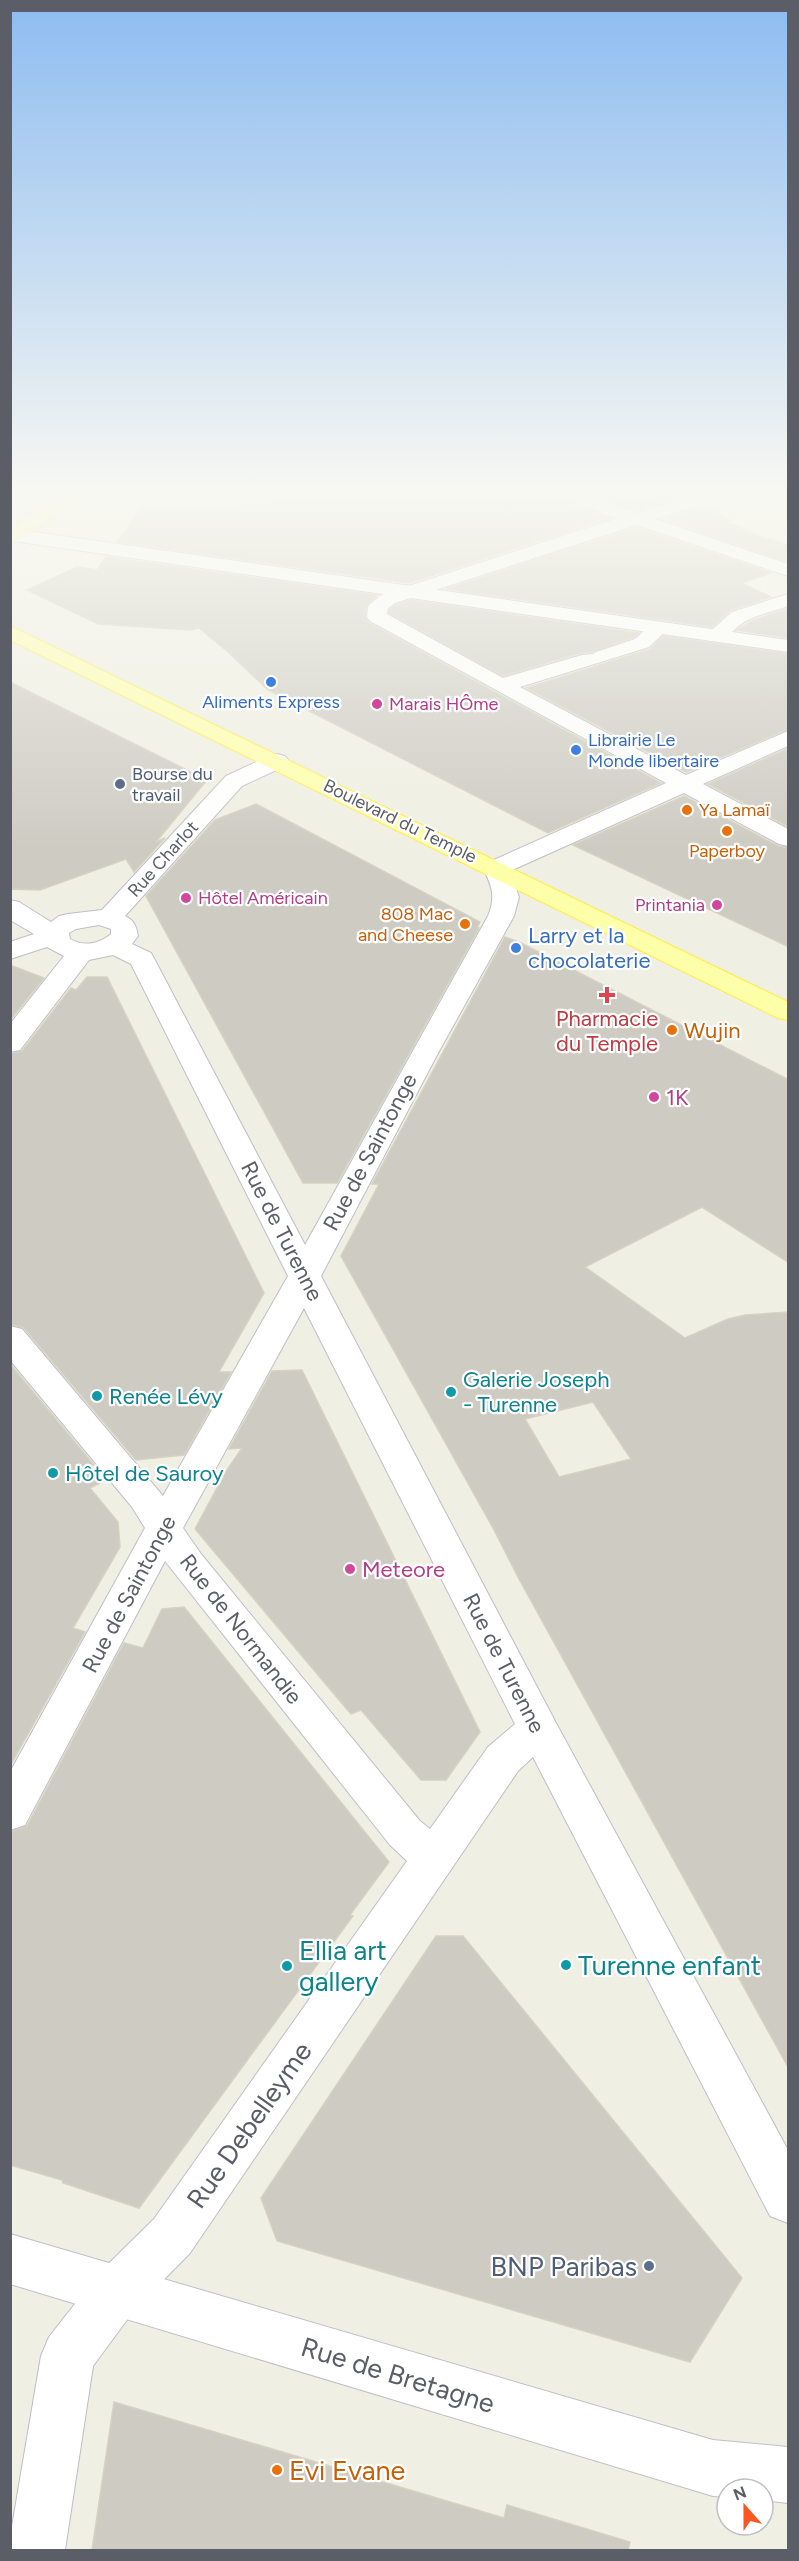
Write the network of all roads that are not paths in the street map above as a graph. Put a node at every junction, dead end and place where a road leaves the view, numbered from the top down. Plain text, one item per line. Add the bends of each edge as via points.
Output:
1 (377, 612) edge
2 (545, 612) edge
3 (753, 612) edge
4 (659, 628) junction
5 (10, 632) edge
6 (716, 636) junction
7 (789, 646) edge
8 (501, 686) junction
9 (789, 738) edge
10 (277, 761) junction
11 (685, 784) junction
12 (789, 839) edge
13 (496, 868) junction
14 (10, 908) edge
15 (112, 932) junction
16 (55, 936) junction
17 (10, 951) edge
18 (82, 951) junction
19 (789, 1012) edge
20 (10, 1044) edge
21 (304, 1275) junction
22 (10, 1337) edge
23 (165, 1529) junction
24 (538, 1728) junction
25 (10, 1813) edge
26 (434, 1858) junction
27 (789, 2199) edge
28 (10, 2259) edge
29 (117, 2291) junction
30 (789, 2475) edge
31 (37, 2550) edge

1 - 8 street via 377,617
2 - 4 street
3 - 6 street via 739,616
4 - 6 street
4 - 8 street via 642,644
5 - 10 main road, Boulevard du Temple
6 - 7 street
8 - 11 street
9 - 11 street
10 - 13 main road, Boulevard du Temple
10 - 15 street, Rue Charlot via 234,781
11 - 12 street
11 - 13 street
13 - 19 main road, Boulevard du Temple
13 - 21 street, Rue de Saintonge via 508,902
14 - 16 street
15 - 16 street via 88,917 68,922
15 - 18 street via 93,951
15 - 21 street, Rue de Turenne via 144,964
16 - 17 street
16 - 18 street via 62,946
18 - 20 street
21 - 23 street, Rue de Saintonge
21 - 24 street, Rue de Turenne
22 - 23 street, Rue de Normandie via 145,1498
23 - 25 street, Rue de Saintonge
23 - 26 street, Rue de Normandie via 187,1564 405,1833
24 - 26 street, Rue Debelleyme via 503,1759
24 - 27 street, Rue de Turenne
26 - 29 street, Rue Debelleyme via 172,2236
28 - 29 street, Rue de Bretagne
29 - 30 street, Rue de Bretagne via 713,2468
29 - 31 street, Rue Debelleyme via 68,2356

